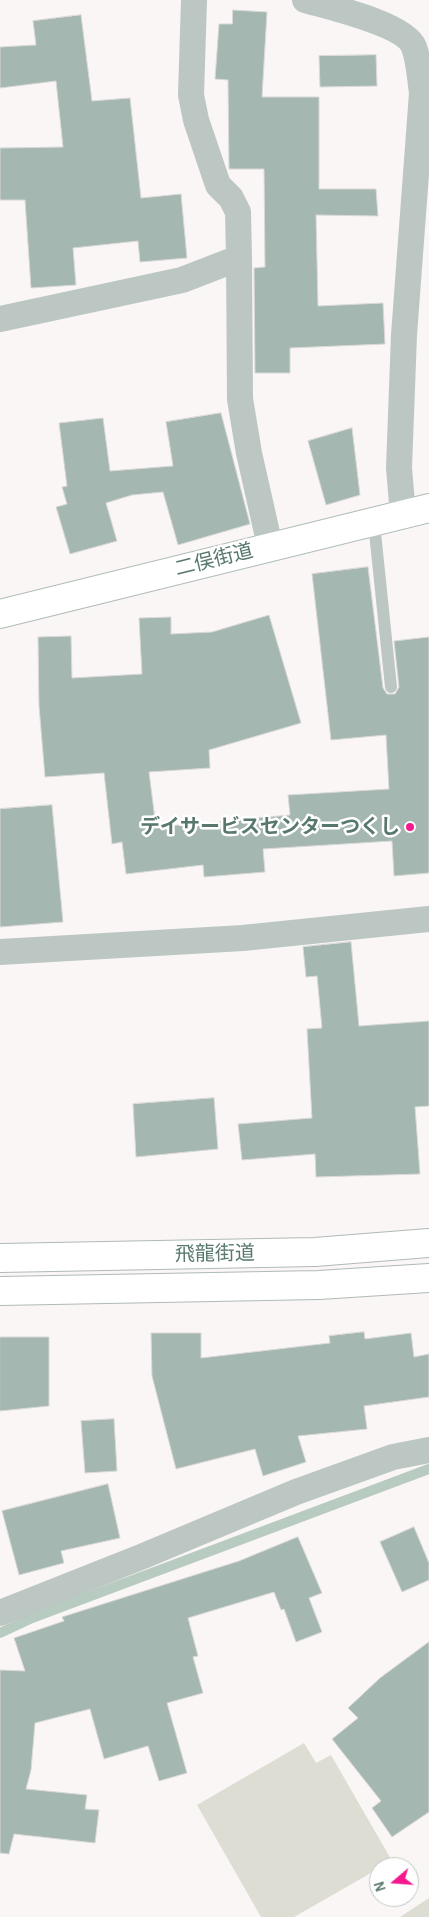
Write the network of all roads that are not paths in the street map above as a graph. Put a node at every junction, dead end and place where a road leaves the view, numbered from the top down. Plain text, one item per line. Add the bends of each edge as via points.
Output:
1 (194, 0) edge
2 (305, 0) edge
3 (425, 94) edge
4 (239, 258) junction
5 (0, 319) edge
6 (429, 508) edge
7 (403, 515) junction
8 (374, 523) junction
9 (270, 546) junction
10 (0, 614) edge
11 (391, 687) dead end
12 (429, 919) edge
13 (0, 952) edge
14 (429, 1243) edge
15 (0, 1258) edge
16 (429, 1278) edge
17 (0, 1291) edge
18 (429, 1450) edge
19 (0, 1613) edge

1 - 4 street via 191,95 206,155 218,185 231,198 238,212
2 - 3 street via 397,30 414,46
3 - 7 street via 403,354 399,468
4 - 5 street via 182,280
4 - 9 street via 240,399
6 - 7 main road, 二俣街道
7 - 8 main road, 二俣街道
8 - 9 main road, 二俣街道
8 - 11 lane
9 - 10 main road, 二俣街道
12 - 13 street via 243,938
14 - 15 main road, 飛龍街道 via 315,1252
16 - 17 main road, 飛龍街道 via 318,1285
18 - 19 street via 393,1457 296,1492

